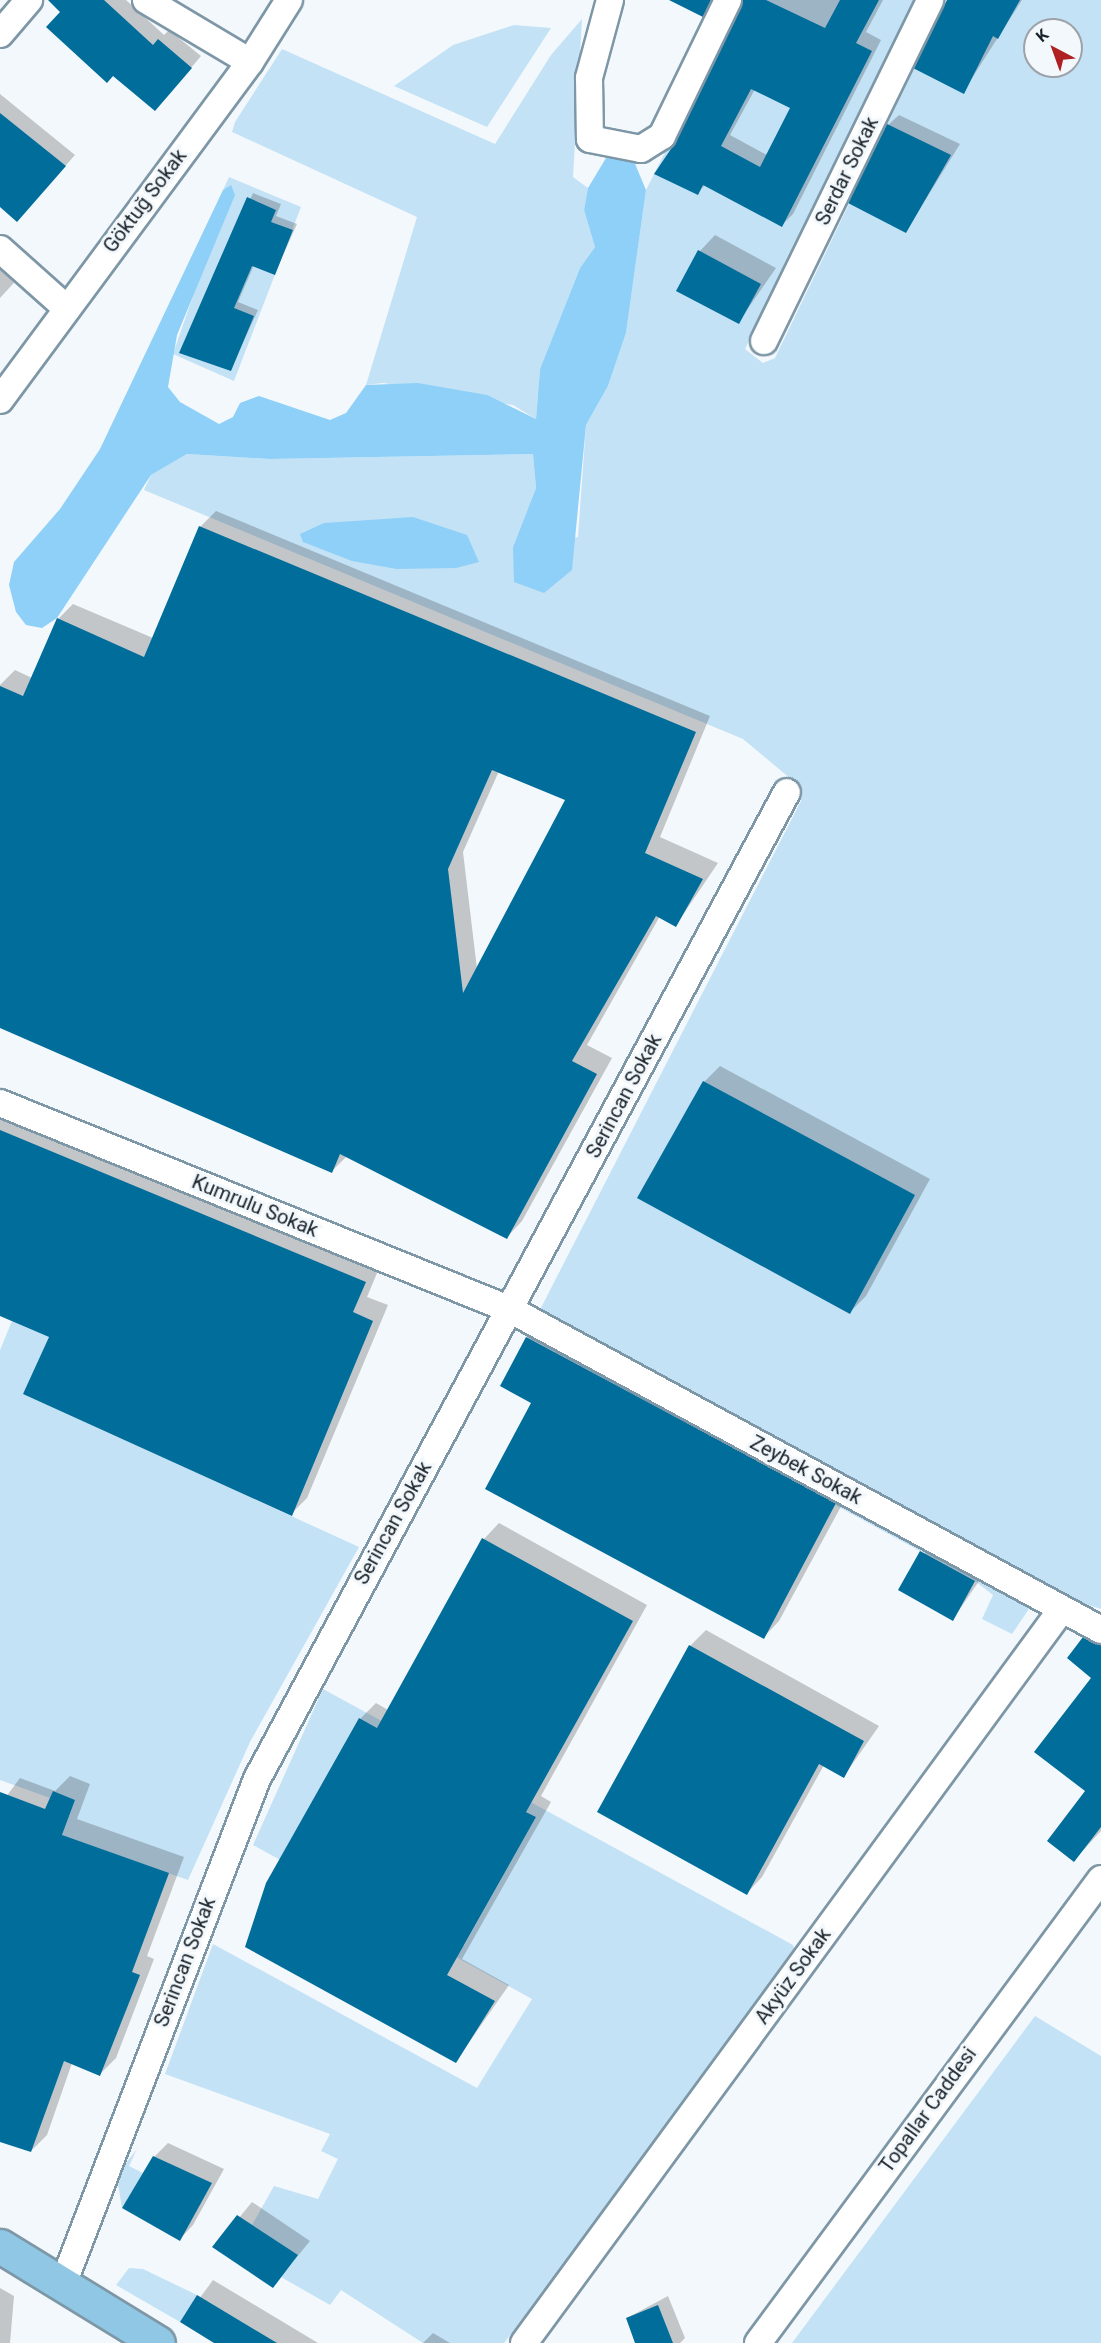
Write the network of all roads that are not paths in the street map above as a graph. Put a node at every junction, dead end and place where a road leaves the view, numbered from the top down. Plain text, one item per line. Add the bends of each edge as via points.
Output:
1 (29, 0) edge
2 (146, 0) edge
3 (288, 0) edge
4 (610, 0) edge
5 (728, 0) edge
6 (930, 0) edge
7 (0, 34) edge
8 (250, 62) junction
9 (0, 249) edge
10 (65, 307) junction
11 (764, 341) dead end
12 (0, 400) edge
13 (787, 792) dead end
14 (0, 1103) edge
15 (510, 1310) junction
16 (1062, 1609) junction
17 (1101, 1630) edge
18 (1101, 1879) edge
19 (0, 2246) edge
20 (63, 2284) junction
21 (158, 2343) edge
22 (524, 2343) edge
23 (758, 2343) edge

1 - 7 street
2 - 8 street
3 - 8 street, Göktuğ Sokak
4 - 5 street via 589,78 590,139 641,148 662,136
6 - 11 street, Serdar Sokak
8 - 10 street, Göktuğ Sokak
9 - 10 street
10 - 12 street, Göktuğ Sokak
13 - 15 street, Serincan Sokak
14 - 15 street, Kumrulu Sokak
15 - 16 street, Zeybek Sokak
15 - 20 street, Serincan Sokak via 257,1779
16 - 17 street, Zeybek Sokak
16 - 22 street, Akyüz Sokak
18 - 23 street, Topallar Caddesi
19 - 20 main road
20 - 21 main road

